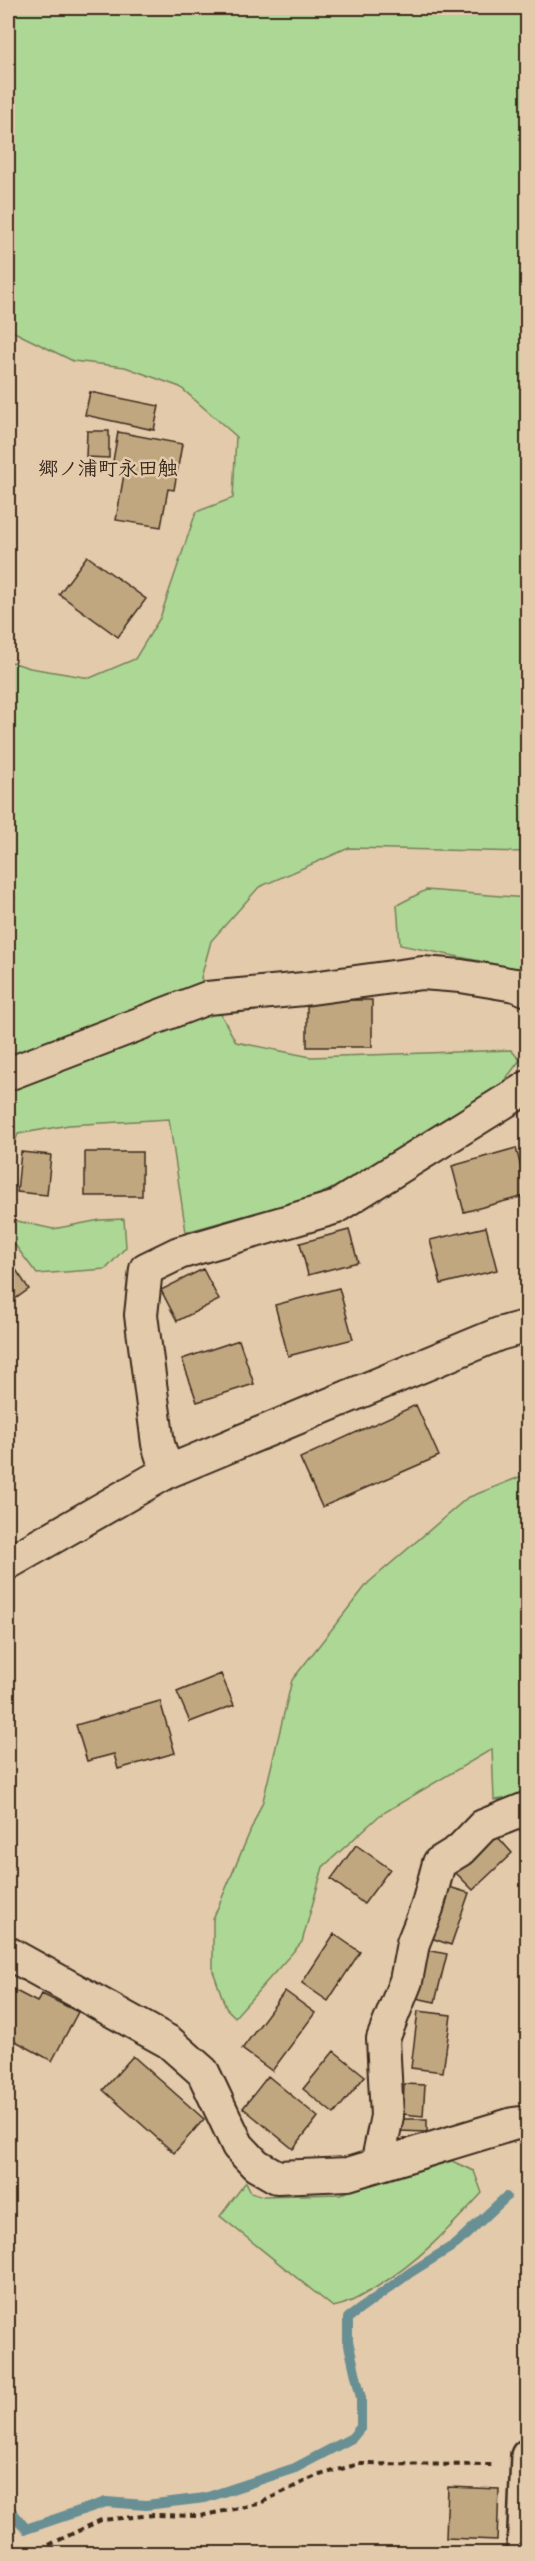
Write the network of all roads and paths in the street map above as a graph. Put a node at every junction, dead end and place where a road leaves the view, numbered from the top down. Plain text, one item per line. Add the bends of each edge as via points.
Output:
1 (528, 990) edge
2 (8, 1074) edge
3 (528, 1087) edge
4 (528, 1326) edge
5 (167, 1472) junction
6 (8, 1563) edge
7 (528, 1808) edge
8 (8, 1953) edge
9 (528, 2122) edge
10 (377, 2165) junction
11 (528, 2456) edge
12 (527, 2465) edge
13 (8, 2544) edge
14 (23, 2553) edge
15 (30, 2553) edge
16 (525, 2553) edge

1 - 2 street via 461,976 422,973 207,998
3 - 5 street via 334,1208 179,1253 146,1269 141,1315 158,1444
4 - 5 street via 499,1334
5 - 6 street
7 - 10 street via 483,1826 460,1850 439,1863 413,1943 406,1981 383,2039 387,2116
8 - 10 street via 169,2042 192,2061 203,2072 238,2146 256,2165 277,2177 348,2174
9 - 10 street
11 - 12 street
12 - 15 path via 358,2464 316,2476 258,2504 200,2516 101,2520
12 - 16 street
13 - 14 path via 15,2552

